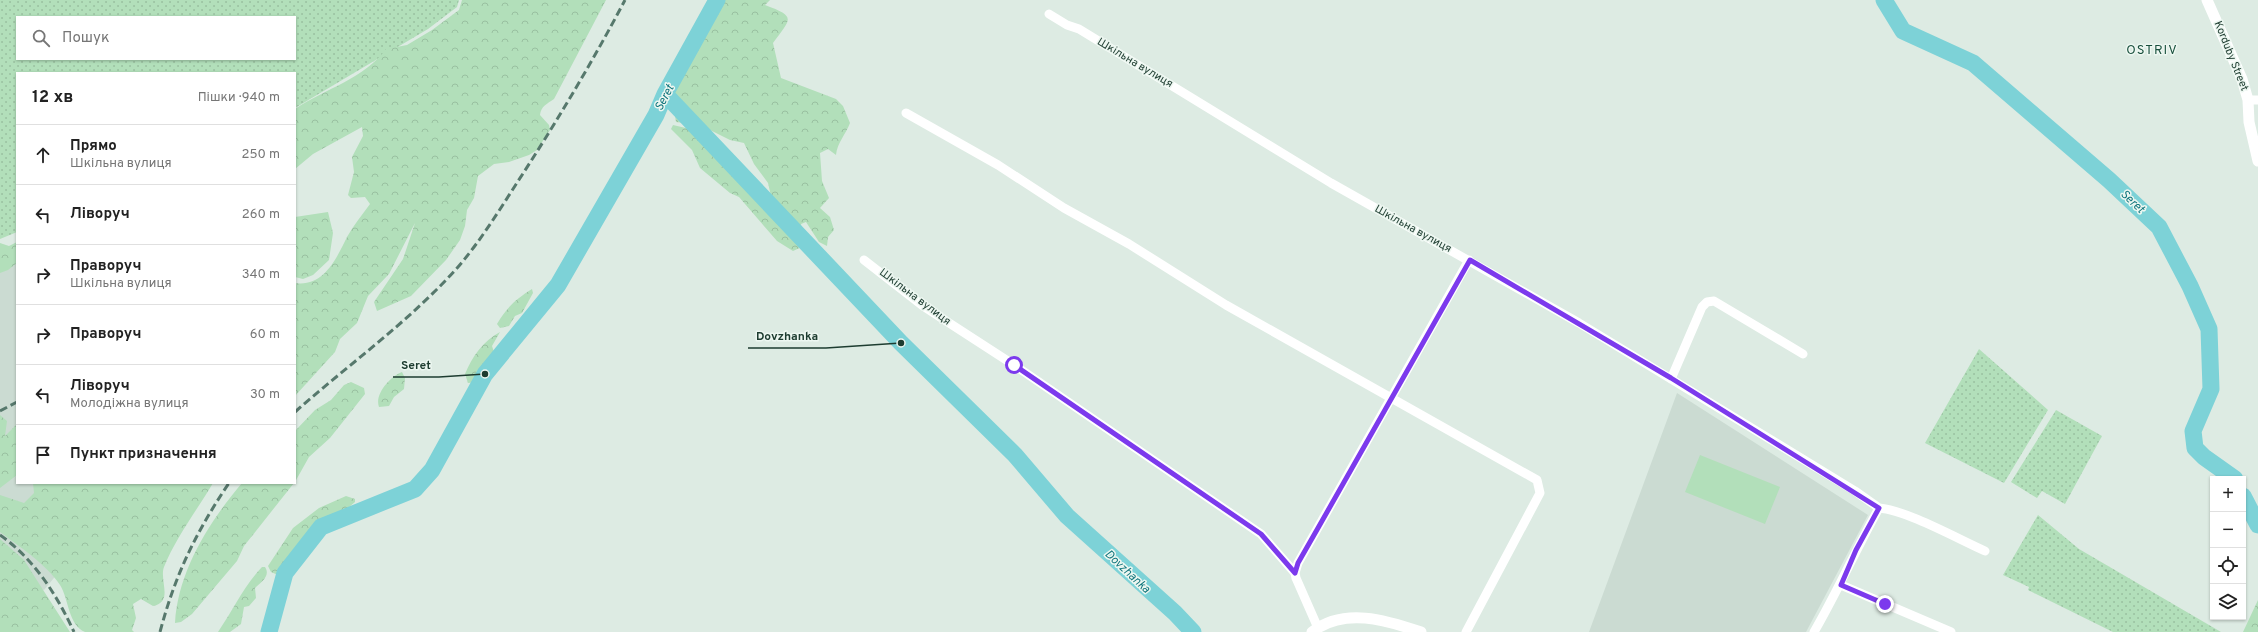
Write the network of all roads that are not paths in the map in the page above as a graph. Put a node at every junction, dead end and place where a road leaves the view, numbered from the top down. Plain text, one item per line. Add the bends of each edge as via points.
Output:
1 (2207, 0) edge
2 (1049, 14) dead end
3 (2253, 100) edge
4 (906, 113) dead end
5 (2258, 161) edge
6 (864, 260) dead end
7 (1470, 260) junction
8 (1803, 354) dead end
9 (1671, 378) junction
10 (1392, 398) junction
11 (1879, 508) junction
12 (1985, 551) dead end
13 (1295, 573) junction
14 (1841, 585) junction
15 (1315, 630) edge
16 (1421, 632) edge
17 (1466, 632) edge
18 (1814, 632) edge
19 (1951, 632) edge

1 - 3 street, Korduby Street
2 - 7 street, Шкільна вулиця via 1066,25 1079,29 1331,183
3 - 5 street, Korduby Street via 2250,122
4 - 10 street via 998,165 1226,305
6 - 13 street, Шкільна вулиця via 923,306 1261,534
7 - 9 street, Шкільна вулиця
7 - 10 street
8 - 9 street via 1714,301 1707,302 1702,307
9 - 11 street, Шкільна вулиця
10 - 13 street via 1298,563
10 - 17 street via 1529,475 1537,480 1540,487 1540,493 1529,517
11 - 12 street, Шкільна вулиця via 1922,523
11 - 14 street via 1856,550
13 - 15 street, Шкільна вулиця
14 - 18 street
14 - 19 street
15 - 16 street via 1332,621 1374,618

